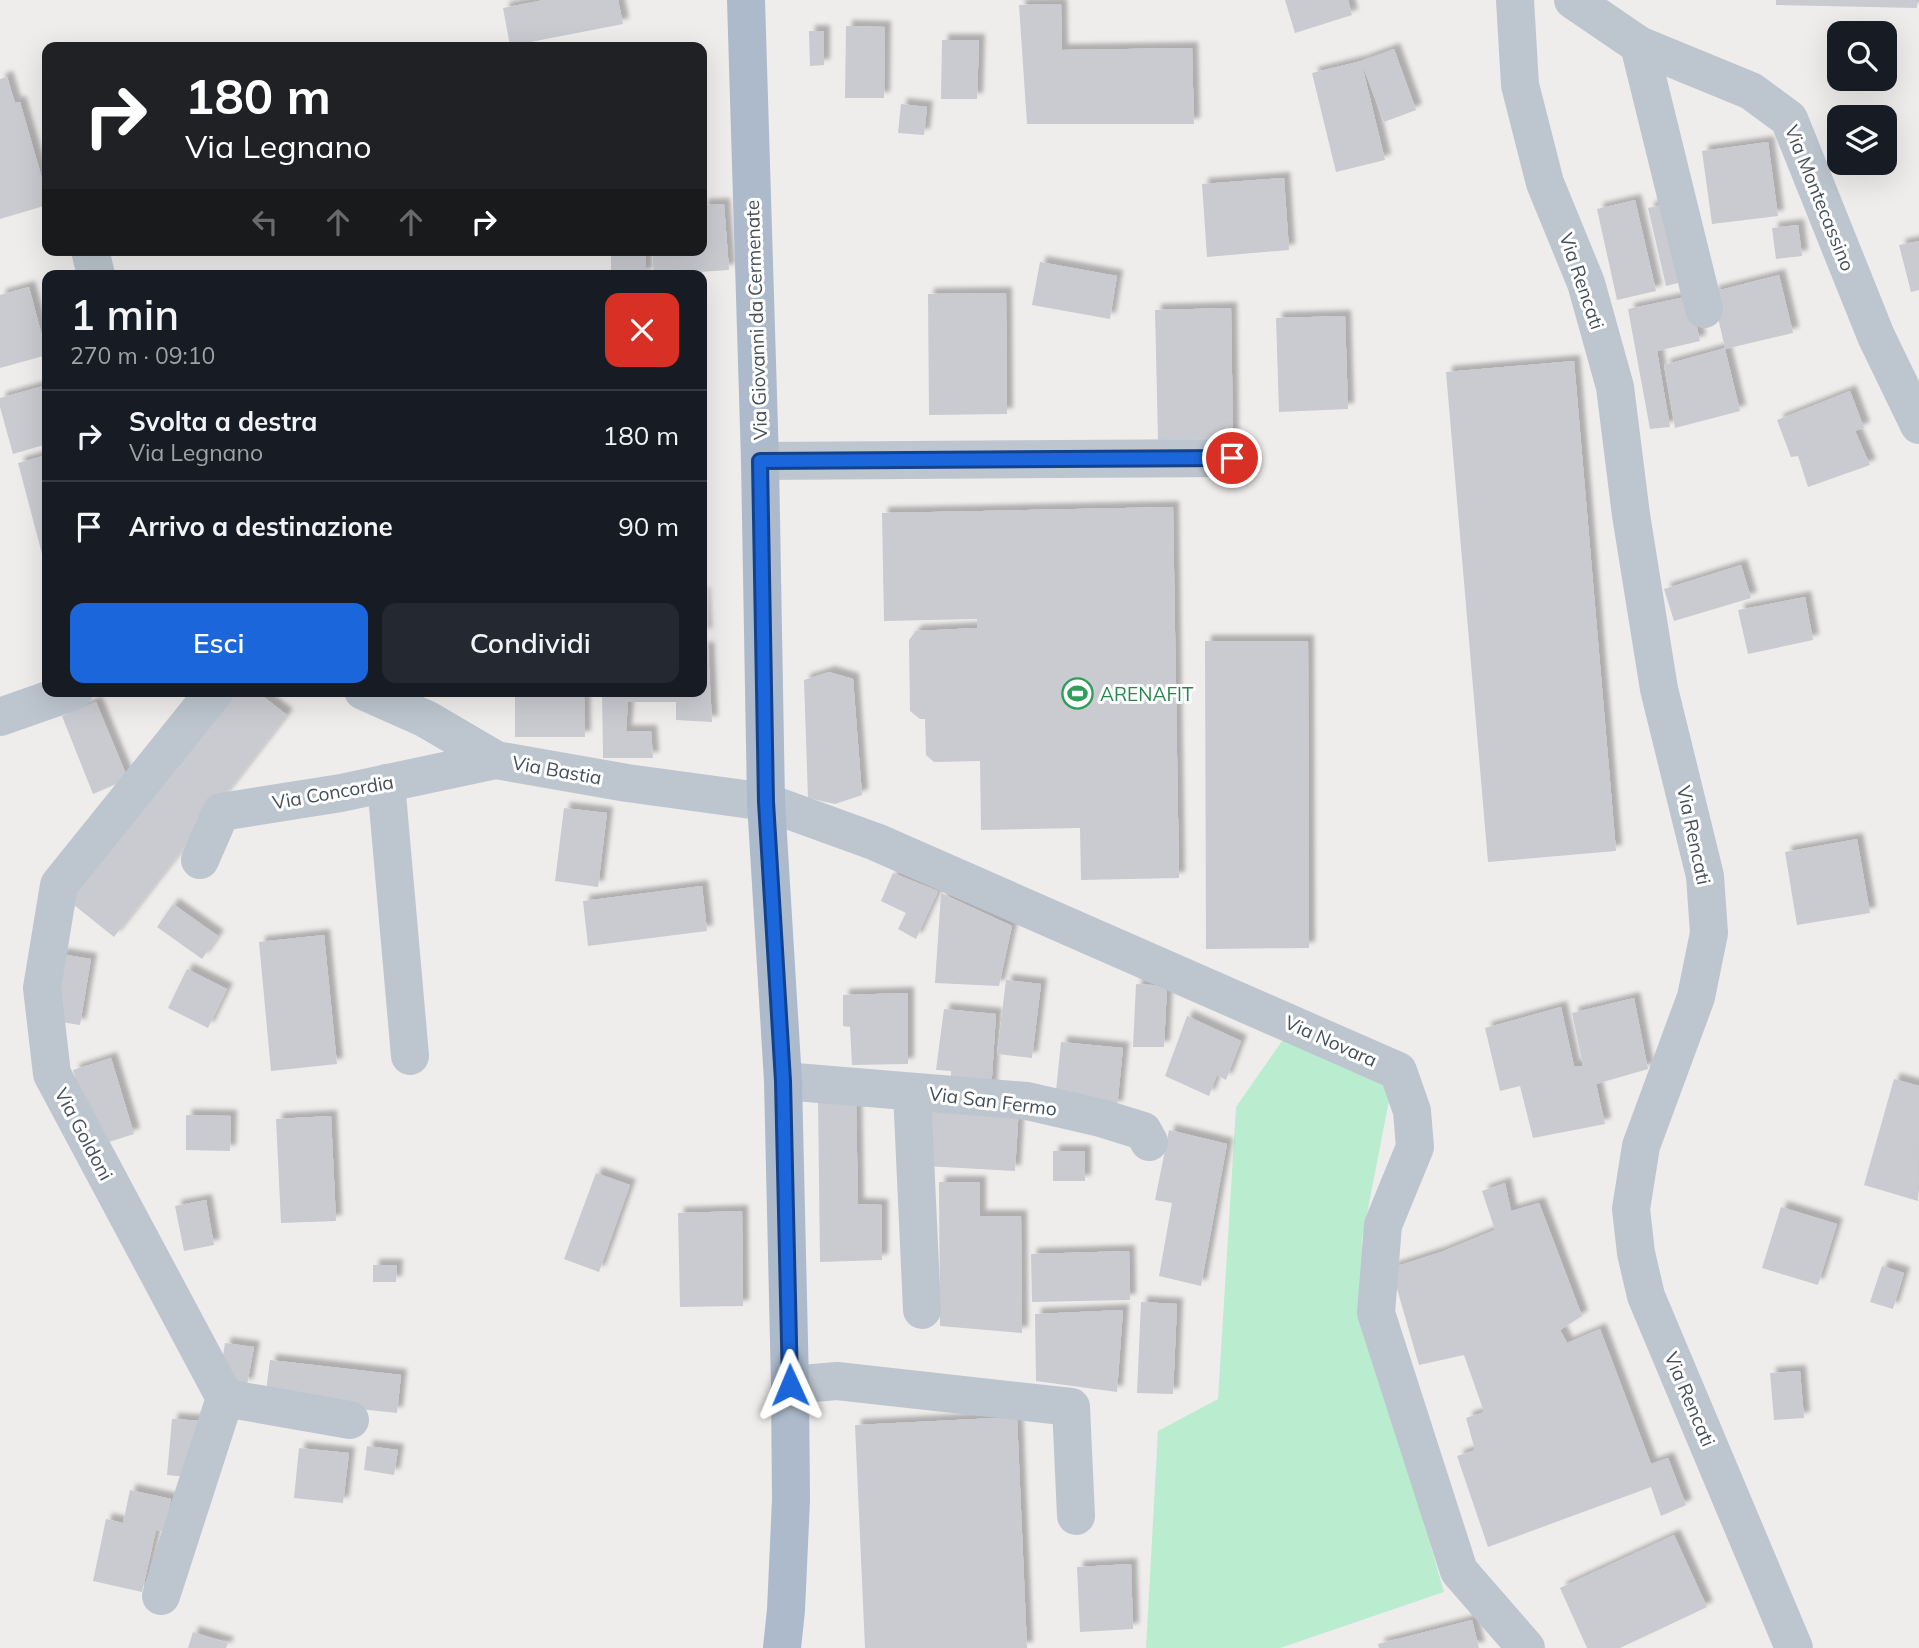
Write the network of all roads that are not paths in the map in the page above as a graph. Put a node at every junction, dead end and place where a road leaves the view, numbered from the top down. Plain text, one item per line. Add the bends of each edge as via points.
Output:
1 (746, 0) edge
2 (1515, 0) edge
3 (1573, 0) edge
4 (1639, 45) junction
5 (1704, 309) dead end
6 (1919, 425) edge
7 (1232, 458) dead end
8 (760, 461) junction
9 (57, 697) edge
10 (210, 697) edge
11 (376, 697) edge
12 (0, 717) edge
13 (496, 760) junction
14 (386, 783) junction
15 (766, 802) junction
16 (200, 860) dead end
17 (410, 1056) dead end
18 (783, 1081) junction
19 (912, 1092) junction
20 (1149, 1142) dead end
21 (922, 1310) dead end
22 (790, 1385) junction
23 (225, 1398) junction
24 (351, 1419) dead end
25 (1076, 1516) dead end
26 (162, 1596) dead end
27 (782, 1648) edge
28 (1526, 1648) edge
29 (1794, 1648) edge

1 - 8 main road, Via Giovanni da Cermenate
2 - 29 street, Via Rencati via 1520,85 1545,183 1586,283 1615,387 1659,689 1704,876 1709,933 1696,997 1641,1146 1631,1209 1636,1253 1646,1296
3 - 4 street, Via Montecassino
4 - 5 street
4 - 6 street, Via Montecassino via 1751,91 1789,119 1876,336
7 - 8 street
8 - 15 main road, Via Giovanni da Cermenate
9 - 12 street
10 - 23 street, Via Goldoni via 59,884 42,988 52,1074
11 - 13 street, Via Bastia via 426,719
13 - 14 street, Via Concordia
13 - 15 street, Via Bastia
14 - 16 street, Via Concordia via 222,812
14 - 17 street
15 - 18 main road, Via Giovanni da Cermenate
15 - 28 street, Via Novara via 876,842 1398,1071 1412,1111 1415,1147 1384,1225 1376,1313 1459,1571
18 - 19 street, Via San Fermo
18 - 22 main road, Via Giovanni da Cermenate
19 - 20 street, Via San Fermo via 1027,1101 1143,1131
19 - 21 street, Via San Fermo
22 - 25 street via 837,1381 1071,1407
22 - 27 main road, Via Giovanni da Cermenate via 791,1500
23 - 24 street
23 - 26 street

